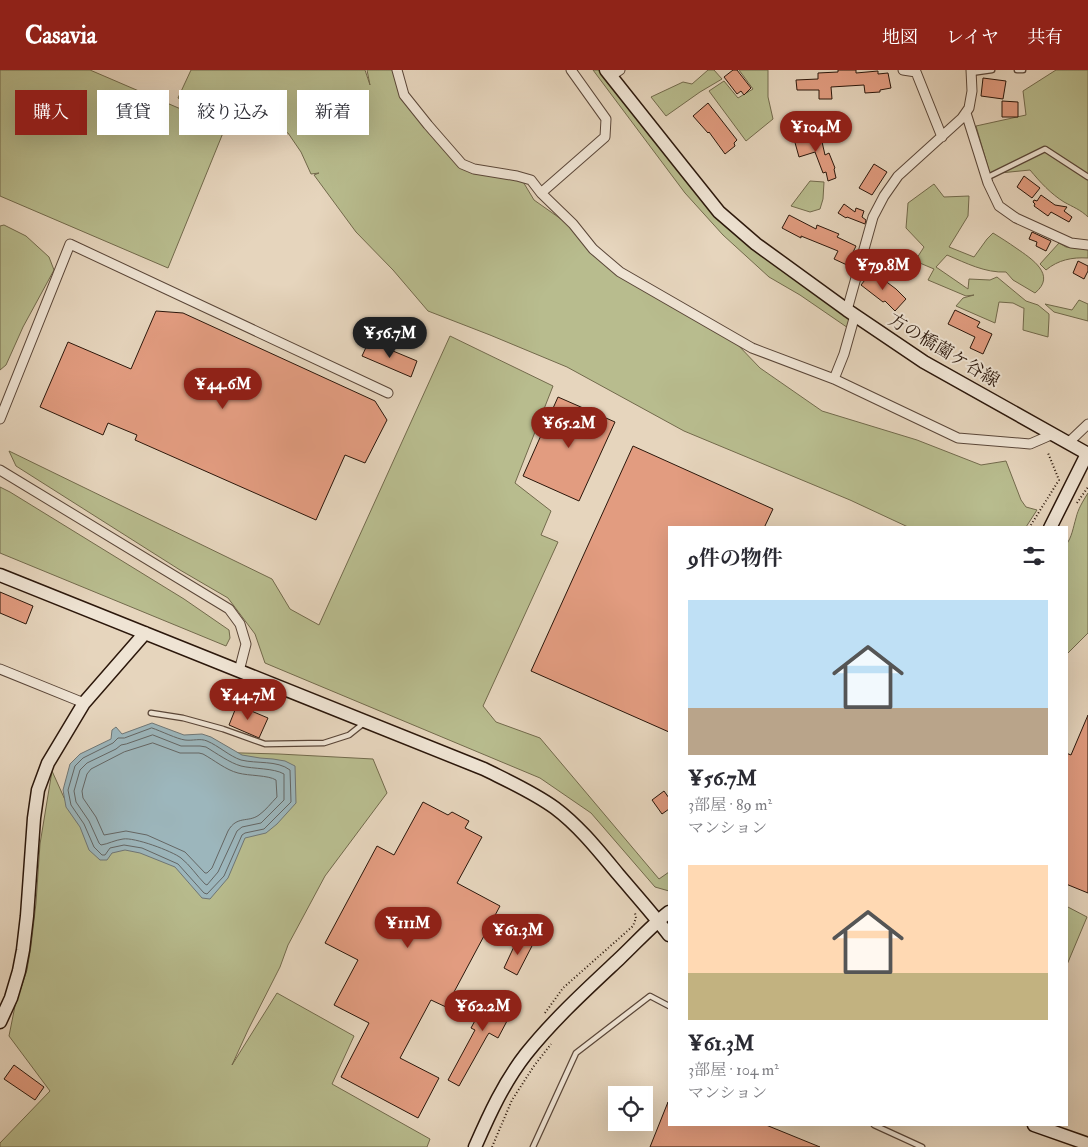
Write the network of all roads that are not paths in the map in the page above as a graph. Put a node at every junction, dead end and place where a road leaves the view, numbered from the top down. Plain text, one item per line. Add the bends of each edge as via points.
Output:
1 (397, 70) edge
2 (571, 70) edge
3 (903, 70) edge
4 (992, 70) edge
5 (1017, 70) edge
6 (1023, 70) edge
7 (917, 71) edge
8 (613, 72) edge
9 (971, 72) edge
10 (966, 113) junction
11 (942, 137) junction
12 (1088, 177) edge
13 (986, 178) junction
14 (541, 194) junction
15 (1088, 245) edge
16 (851, 312) junction
17 (834, 379) junction
18 (388, 393) dead end
19 (0, 419) edge
20 (1088, 424) edge
21 (1053, 434) junction
22 (1068, 443) junction
23 (1088, 454) edge
24 (0, 470) edge
25 (1051, 526) edge
26 (0, 575) edge
27 (146, 633) junction
28 (0, 669) edge
29 (240, 671) junction
30 (84, 703) junction
31 (151, 713) dead end
32 (366, 722) junction
33 (668, 913) edge
34 (658, 920) junction
35 (668, 935) edge
36 (668, 1005) edge
37 (0, 1022) edge
38 (876, 1126) edge
39 (1037, 1126) edge
40 (1088, 1144) edge
41 (475, 1147) edge
42 (533, 1147) edge
43 (922, 1147) edge

1 - 14 street via 404,95 462,164 531,180
2 - 14 street via 606,119 605,137
3 - 7 street
4 - 9 lane
5 - 6 lane
7 - 11 street
8 - 16 street, 方の橋薗ケ谷線 via 719,212 756,244
9 - 10 street via 972,91
10 - 11 street
10 - 13 street
11 - 16 street via 898,176 873,217
12 - 13 lane via 1045,149
13 - 15 street via 999,206 1016,218 1071,243
14 - 17 street via 573,224 593,249 620,272 752,348
16 - 17 street via 844,354
16 - 21 street, 方の橋薗ケ谷線 via 924,362
17 - 21 street via 958,438 1030,444
18 - 19 street via 70,244
20 - 22 street
21 - 22 street, 方の橋薗ケ谷線
22 - 23 street, 方の橋薗ケ谷線
23 - 25 street
24 - 29 street via 229,609 240,624 246,644
26 - 27 street
27 - 29 street
27 - 30 street
28 - 30 street
29 - 32 street
30 - 37 street via 48,763 38,790 23,950 11,998
31 - 32 lane via 207,724 265,744 324,743 349,735
32 - 34 street via 484,769 554,807 591,842
33 - 34 street
34 - 35 street
34 - 41 street via 526,1054 494,1105
36 - 42 lane via 650,996 576,1053
38 - 43 lane
39 - 40 street

